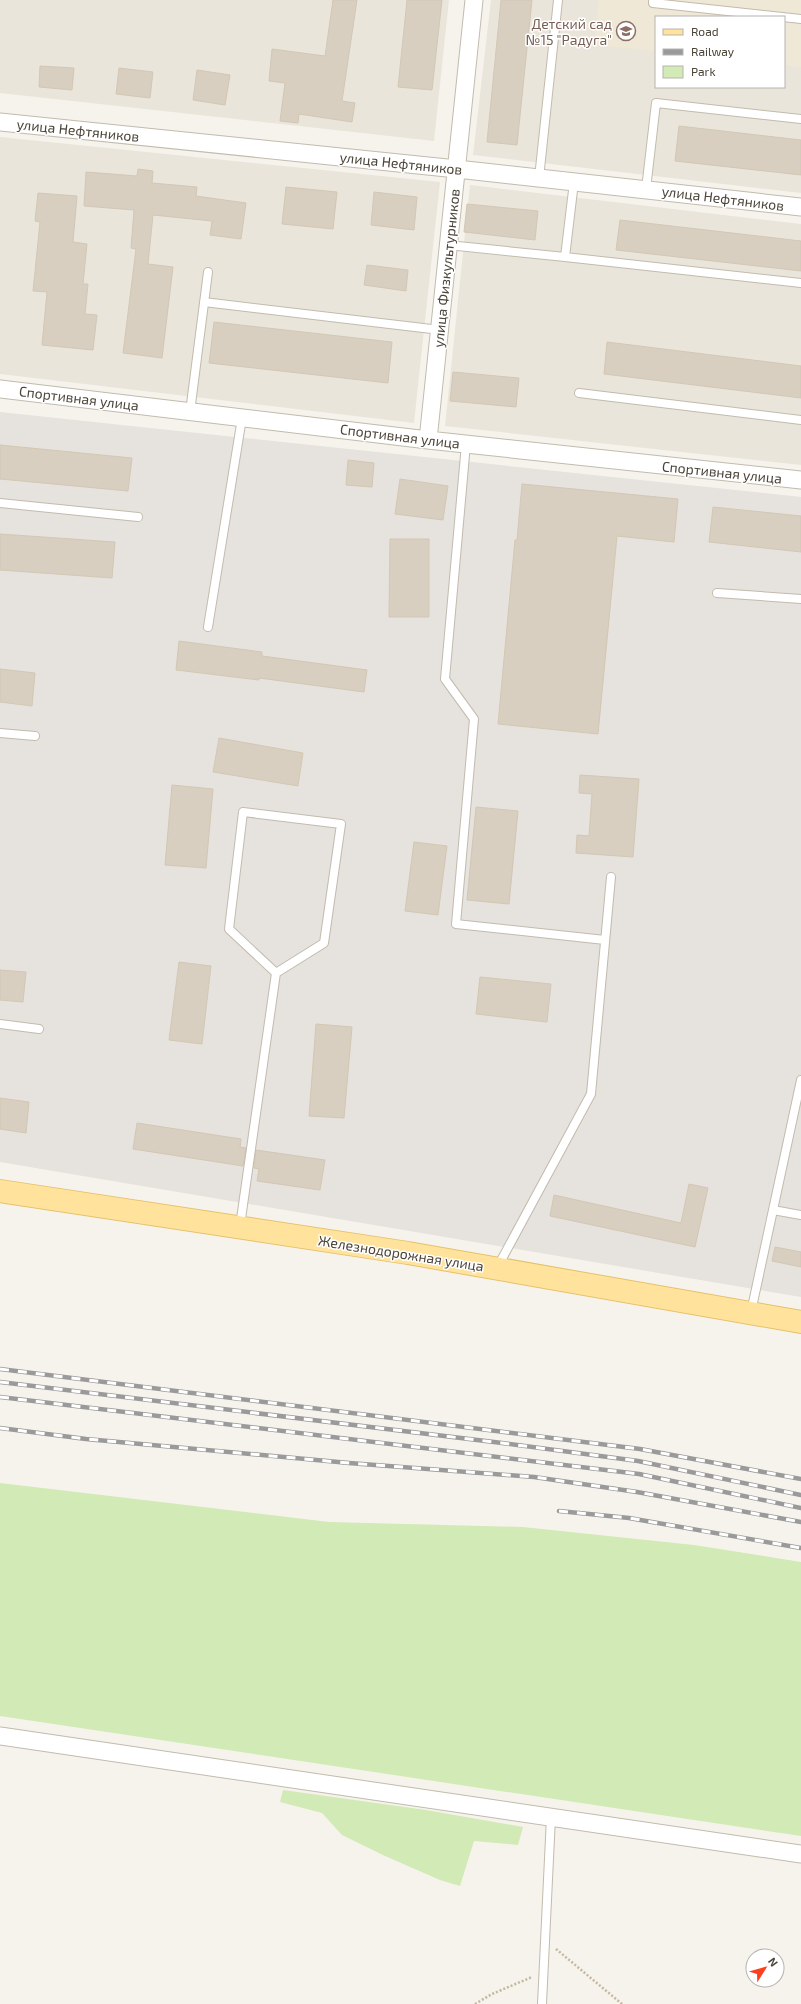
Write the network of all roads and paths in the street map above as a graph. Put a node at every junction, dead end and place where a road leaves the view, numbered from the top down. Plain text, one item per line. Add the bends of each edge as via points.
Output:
1 (474, 0) edge
2 (558, 0) edge
3 (653, 0) edge
4 (775, 16) edge
5 (785, 17) edge
6 (801, 19) edge
7 (801, 119) edge
8 (0, 122) edge
9 (457, 169) junction
10 (539, 178) junction
11 (574, 182) junction
12 (646, 189) junction
13 (801, 207) edge
14 (448, 246) junction
15 (565, 257) junction
16 (208, 272) dead end
17 (801, 282) edge
18 (204, 302) junction
19 (440, 330) junction
20 (0, 389) edge
21 (579, 393) dead end
22 (190, 412) junction
23 (242, 418) junction
24 (801, 420) edge
25 (428, 440) junction
26 (466, 444) junction
27 (801, 480) edge
28 (0, 503) edge
29 (138, 517) dead end
30 (717, 593) dead end
31 (801, 599) edge
32 (208, 627) dead end
33 (0, 733) edge
34 (35, 736) dead end
35 (611, 877) dead end
36 (605, 940) junction
37 (276, 973) junction
38 (0, 1024) edge
39 (39, 1029) dead end
40 (801, 1080) edge
41 (0, 1191) edge
42 (773, 1210) junction
43 (801, 1215) edge
44 (240, 1227) junction
45 (496, 1268) junction
46 (751, 1313) junction
47 (801, 1322) edge
48 (0, 1736) edge
49 (551, 1817) junction
50 (801, 1854) edge
51 (545, 1940) junction
52 (544, 1972) junction
53 (475, 2004) edge
54 (542, 2004) edge
55 (622, 2004) edge

1 - 9 street, улица Физкультурников
2 - 10 lane
3 - 4 lane
5 - 6 lane
7 - 12 lane via 656,103
8 - 9 street, улица Нефтяников
9 - 10 street, улица Нефтяников
9 - 14 street, улица Физкультурников
10 - 11 street, улица Нефтяников
11 - 12 street, улица Нефтяников
11 - 15 lane
12 - 13 street, улица Нефтяников
14 - 15 lane
14 - 19 street, улица Физкультурников
15 - 17 lane
16 - 18 lane
18 - 19 lane
18 - 22 lane
19 - 25 street, улица Физкультурников
20 - 22 street, Спортивная улица
21 - 24 lane
22 - 23 street, Спортивная улица
23 - 25 street, Спортивная улица
23 - 32 lane
25 - 26 street, Спортивная улица
26 - 27 street, Спортивная улица
26 - 36 lane via 445,679 474,719 456,924
28 - 29 lane
30 - 31 lane
33 - 34 lane
35 - 36 lane
36 - 45 lane via 591,1094
37 - 37 lane via 228,929 243,812 341,824 324,943
37 - 44 lane
38 - 39 lane
40 - 42 lane
41 - 44 main road, Железнодорожная улица
42 - 43 lane
42 - 46 lane
44 - 45 main road, Железнодорожная улица
45 - 46 main road, Железнодорожная улица
46 - 47 main road, Железнодорожная улица
48 - 49 street
49 - 50 street
49 - 51 lane
51 - 52 lane
51 - 55 path
52 - 53 path
52 - 54 lane

